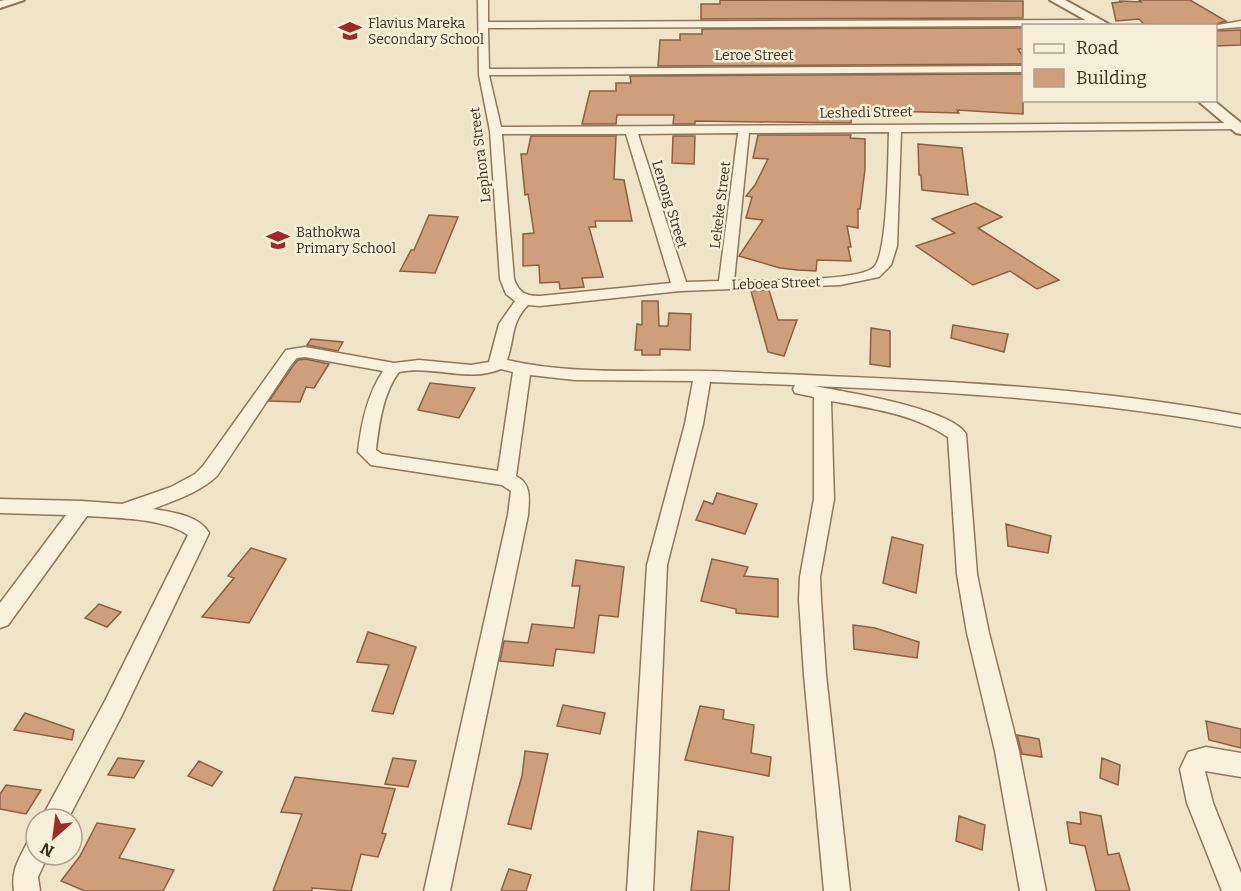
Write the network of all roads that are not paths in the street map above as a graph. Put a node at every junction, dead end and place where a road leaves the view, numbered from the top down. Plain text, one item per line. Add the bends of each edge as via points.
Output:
1 (18, 0) edge
2 (483, 0) edge
3 (1056, 0) edge
4 (0, 5) edge
5 (1022, 24) edge
6 (1104, 24) edge
7 (1241, 24) edge
8 (483, 25) junction
9 (1217, 26) edge
10 (1022, 69) edge
11 (484, 72) junction
12 (1206, 102) edge
13 (895, 127) junction
14 (1238, 128) edge
15 (744, 129) junction
16 (631, 130) junction
17 (496, 131) junction
18 (726, 285) junction
19 (680, 287) junction
20 (524, 300) junction
21 (498, 363) junction
22 (394, 368) junction
23 (522, 370) junction
24 (702, 376) junction
25 (754, 379) junction
26 (822, 394) junction
27 (1241, 421) edge
28 (506, 479) junction
29 (0, 506) edge
30 (82, 507) junction
31 (120, 513) junction
32 (0, 619) edge
33 (1241, 765) edge
34 (60, 807) edge
35 (29, 867) edge
36 (27, 891) edge
37 (437, 891) edge
38 (640, 891) edge
39 (837, 891) edge
40 (1033, 891) edge
41 (1235, 891) edge

1 - 4 street
2 - 8 street, Lephora Street
3 - 6 street
5 - 8 street
7 - 9 street
8 - 11 street, Lephora Street
10 - 11 street, Leroe Street
11 - 17 street, Lephora Street
12 - 14 street
13 - 14 street, Leshedi Street
13 - 15 street, Leshedi Street
13 - 18 street, Leboea Street via 890,246 880,272 840,281
15 - 16 street, Leshedi Street
15 - 18 street, Lekeke Street
16 - 17 street, Leshedi Street
16 - 19 street, Lenong Street
17 - 20 street, Lephora Street via 507,279 511,291
18 - 19 street, Leboea Street
19 - 20 street, Leboea Street
20 - 21 street via 505,328
21 - 22 street via 483,370 410,365
21 - 23 street
22 - 28 street via 371,420 367,452 370,455 390,462
22 - 31 street via 305,352 292,354 210,471 178,492
23 - 24 street
23 - 28 street
24 - 25 street
24 - 38 street via 696,418 668,511 657,565
25 - 26 street
25 - 27 street via 1056,393
26 - 39 street via 824,499 810,578 810,600
26 - 40 street via 913,414 957,434 967,574 1007,751
28 - 37 street via 520,491 518,515
29 - 30 street
30 - 31 street
30 - 32 street
31 - 34 street via 173,520 191,525 199,533
33 - 41 street via 1206,759 1197,760 1192,769 1200,803
35 - 36 street via 25,876

